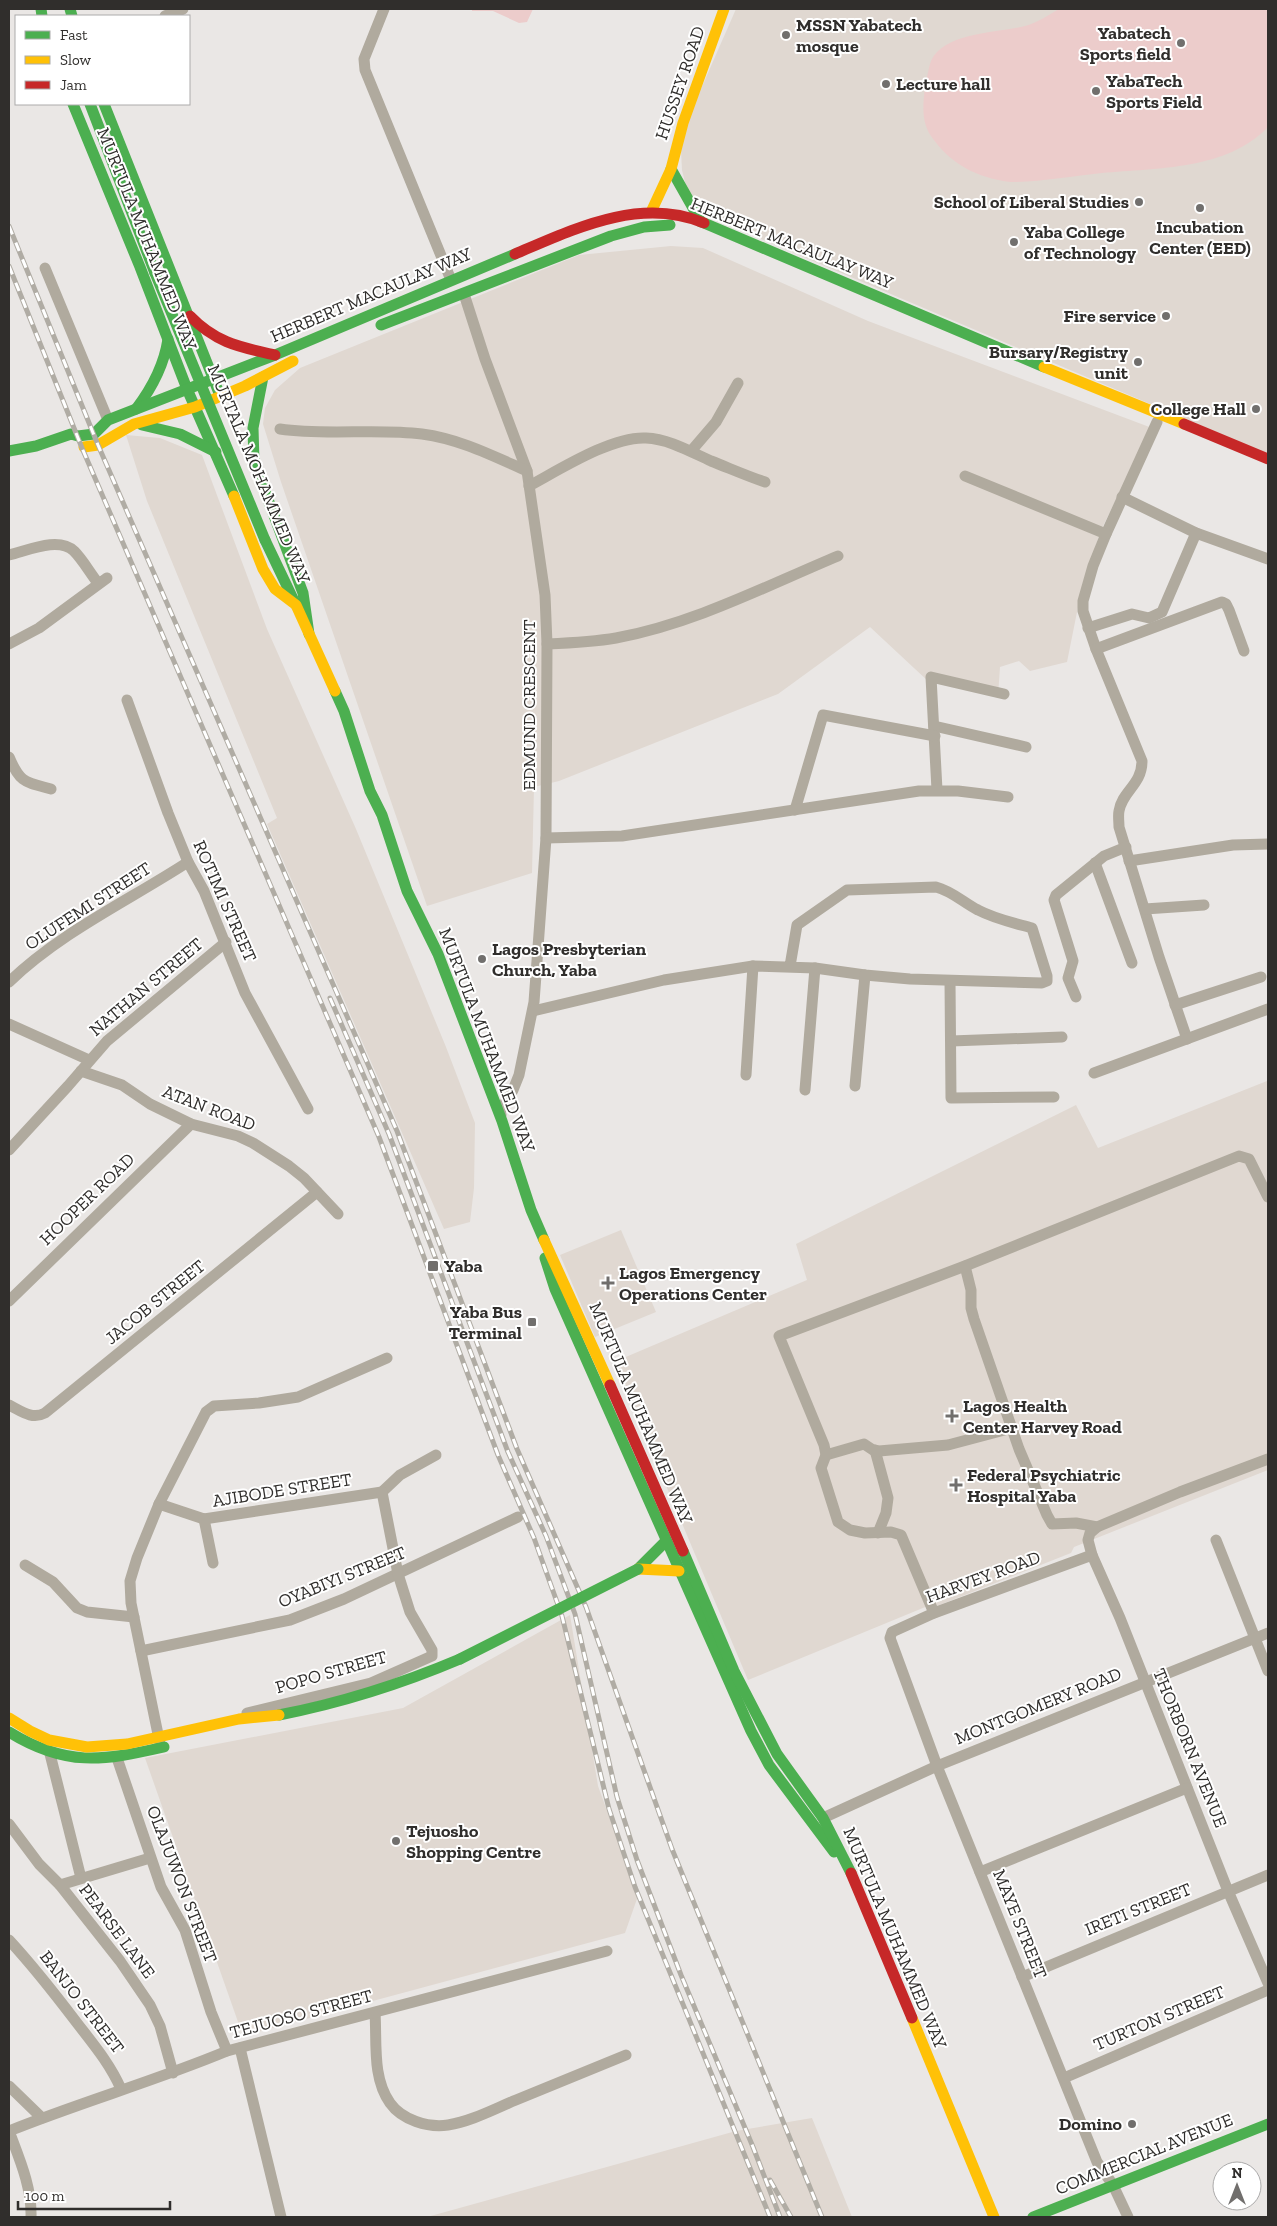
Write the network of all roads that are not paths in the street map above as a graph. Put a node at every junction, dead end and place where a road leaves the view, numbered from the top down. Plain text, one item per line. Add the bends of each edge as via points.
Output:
1 (183, 9) edge
2 (384, 9) edge
3 (724, 9) edge
4 (167, 15) edge
5 (73, 105) edge
6 (90, 105) edge
7 (104, 105) edge
8 (97, 120) junction
9 (84, 128) junction
10 (671, 169) junction
11 (651, 212) junction
12 (701, 222) junction
13 (45, 268) dead end
14 (155, 273) joint
15 (451, 280) junction
16 (464, 294) junction
17 (184, 308) junction
18 (372, 329) dead end
19 (168, 338) junction
20 (275, 355) junction
21 (306, 355) dead end
22 (263, 377) junction
23 (213, 379) junction
24 (738, 382) dead end
25 (187, 389) junction
26 (221, 396) junction
27 (195, 407) junction
28 (136, 409) junction
29 (108, 420) junction
30 (1157, 422) junction
31 (134, 424) junction
32 (280, 429) dead end
33 (75, 448) dead end
34 (692, 450) junction
35 (9, 452) edge
36 (216, 452) junction
37 (1268, 459) edge
38 (527, 471) junction
39 (1267, 471) edge
40 (965, 476) dead end
41 (765, 482) dead end
42 (529, 486) junction
43 (1122, 497) junction
44 (1196, 533) junction
45 (1106, 534) junction
46 (9, 555) edge
47 (838, 556) dead end
48 (1268, 559) edge
49 (296, 605) junction
50 (1088, 628) junction
51 (309, 634) junction
52 (9, 644) edge
53 (547, 644) junction
54 (1096, 650) junction
55 (1244, 651) dead end
56 (1004, 694) dead end
57 (127, 700) dead end
58 (935, 731) junction
59 (1026, 746) dead end
60 (9, 757) edge
61 (51, 789) dead end
62 (937, 790) junction
63 (1008, 797) dead end
64 (795, 810) junction
65 (546, 838) junction
66 (1268, 844) edge
67 (1126, 847) junction
68 (1129, 861) junction
69 (188, 862) junction
70 (1095, 863) junction
71 (1204, 905) dead end
72 (1145, 909) junction
73 (226, 942) junction
74 (1132, 963) dead end
75 (753, 966) junction
76 (790, 966) junction
77 (816, 968) junction
78 (865, 975) junction
79 (1261, 977) dead end
80 (9, 982) edge
81 (950, 982) junction
82 (1076, 997) dead end
83 (1175, 1005) junction
84 (1268, 1009) edge
85 (533, 1011) junction
86 (9, 1024) edge
87 (1062, 1037) dead end
88 (1187, 1039) junction
89 (951, 1041) junction
90 (89, 1060) junction
91 (81, 1072) junction
92 (746, 1074) dead end
93 (1094, 1074) dead end
94 (855, 1086) dead end
95 (805, 1090) dead end
96 (1054, 1097) dead end
97 (308, 1109) dead end
98 (502, 1121) junction
99 (191, 1124) junction
100 (9, 1150) edge
101 (317, 1192) junction
102 (1268, 1196) edge
103 (531, 1210) junction
104 (338, 1214) dead end
105 (965, 1266) junction
106 (9, 1301) edge
107 (387, 1358) dead end
108 (9, 1405) edge
109 (1012, 1428) junction
110 (875, 1450) junction
111 (436, 1455) dead end
112 (826, 1455) junction
113 (1268, 1459) edge
114 (382, 1492) junction
115 (159, 1504) junction
116 (518, 1517) dead end
117 (204, 1519) junction
118 (1097, 1527) junction
119 (878, 1533) junction
120 (1216, 1540) dead end
121 (666, 1541) junction
122 (1092, 1556) junction
123 (213, 1563) dead end
124 (25, 1565) dead end
125 (638, 1569) junction
126 (679, 1571) junction
127 (398, 1574) junction
128 (934, 1613) junction
129 (134, 1617) junction
130 (1268, 1633) edge
131 (890, 1638) joint
132 (1255, 1638) junction
133 (141, 1651) junction
134 (1268, 1671) edge
135 (1144, 1681) junction
136 (9, 1718) edge
137 (256, 1720) junction
138 (216, 1724) junction
139 (12, 1739) edge
140 (159, 1742) junction
141 (50, 1754) junction
142 (117, 1758) junction
143 (937, 1766) junction
144 (1187, 1788) junction
145 (823, 1818) junction
146 (9, 1824) edge
147 (150, 1858) junction
148 (980, 1872) junction
149 (1268, 1875) edge
150 (81, 1878) junction
151 (60, 1885) junction
152 (860, 1891) junction
153 (1228, 1891) junction
154 (9, 1940) edge
155 (608, 1951) dead end
156 (1022, 1977) junction
157 (1268, 1983) edge
158 (1268, 1990) edge
159 (375, 2013) junction
160 (240, 2048) junction
161 (227, 2051) junction
162 (626, 2055) dead end
163 (173, 2073) junction
164 (1064, 2078) junction
165 (9, 2086) edge
166 (121, 2089) junction
167 (42, 2118) junction
168 (1268, 2124) edge
169 (9, 2130) edge
170 (1113, 2185) junction
171 (31, 2217) edge
172 (281, 2217) edge
173 (994, 2217) edge
174 (1033, 2217) edge
175 (1128, 2217) edge

1 - 4 street
2 - 15 street via 364,60 365,70
3 - 10 main road, HUSSEY ROAD via 683,123
5 - 9 main road, MURTULA MUHAMMED WAY
6 - 8 main road, MURTULA MUHAMMED WAY
7 - 17 main road, MURTULA MUHAMMED WAY
8 - 9 main road
8 - 14 main road, MURTULA MUHAMMED WAY
9 - 19 main road, MURTULA MUHAMMED WAY
10 - 11 main road, HUSSEY ROAD
10 - 12 main road
11 - 12 main road, HERBERT MACAULAY WAY via 690,217
11 - 15 main road, HERBERT MACAULAY WAY via 616,216 584,226
12 - 37 main road, HERBERT MACAULAY WAY via 1095,390
13 - 29 street
14 - 49 main road, MURTALA MOHAMMED WAY, bridge via 265,540
15 - 20 main road, HERBERT MACAULAY WAY via 290,343
16 - 18 main road, HERBERT MACAULAY WAY
16 - 30 main road, HERBERT MACAULAY WAY via 627,230 679,225 698,229 1024,370
16 - 38 street, EDMUND CRESCENT
17 - 20 main road via 197,324 219,340 241,349
17 - 23 main road, MURTULA MUHAMMED WAY
19 - 25 main road, MURTULA MUHAMMED WAY
19 - 28 main road via 163,362 148,394
20 - 23 main road, HERBERT MACAULAY WAY
21 - 22 main road, HERBERT MACAULAY WAY
22 - 26 main road, HERBERT MACAULAY WAY
22 - 51 main road via 253,428 254,462 303,592
23 - 25 main road, HERBERT MACAULAY WAY
23 - 26 main road, MURTULA MUHAMMED WAY
24 - 34 street via 716,422
25 - 27 main road, MURTULA MUHAMMED WAY
25 - 28 main road, HERBERT MACAULAY WAY
26 - 27 main road, HERBERT MACAULAY WAY
27 - 31 main road, HERBERT MACAULAY WAY
27 - 36 main road, MURTULA MUHAMMED WAY
28 - 29 main road, HERBERT MACAULAY WAY
29 - 35 main road, HERBERT MACAULAY WAY via 94,434 71,434 53,442
30 - 39 main road, HERBERT MACAULAY WAY
30 - 43 street
31 - 33 main road, HERBERT MACAULAY WAY via 98,445
31 - 36 main road via 185,434
32 - 38 street via 441,437
34 - 41 street
34 - 42 street via 645,438 626,440 603,448
36 - 49 main road, MURTULA MUHAMMED WAY via 263,569 275,589
38 - 42 street, EDMUND CRESCENT
40 - 45 street
42 - 53 street, EDMUND CRESCENT via 546,594
43 - 44 street
43 - 45 street
44 - 48 street
44 - 50 street via 1162,612 1149,618 1132,614
45 - 50 street via 1083,601
46 - 52 street via 53,544 66,546 102,580 40,628
47 - 53 street via 703,612 644,632
49 - 51 main road, MURTULA MUHAMMED WAY
50 - 54 street
51 - 98 main road, MURTULA MUHAMMED WAY via 344,711 407,891 438,954
53 - 65 street, EDMUND CRESCENT
54 - 55 street via 1222,602 1229,610
54 - 67 street via 1142,761 1140,778 1118,812 1119,828
56 - 58 street via 931,678
57 - 69 street, ROTIMI STREET
58 - 59 street
58 - 62 street
58 - 64 street via 823,715
60 - 61 street via 18,776
62 - 63 street
62 - 64 street
64 - 65 street via 622,836
65 - 85 street, EDMUND CRESCENT
66 - 68 street
67 - 68 street
67 - 70 street
68 - 72 street
69 - 73 street, ROTIMI STREET
69 - 80 street, OLUFEMI STREET via 104,912
70 - 74 street
70 - 82 street via 1061,890 1054,900 1072,961 1068,978
71 - 72 street
72 - 83 street
73 - 90 street, NATHAN STREET via 126,1024
73 - 97 street, ROTIMI STREET via 245,993
75 - 76 street
75 - 85 street via 664,980
75 - 92 street
76 - 77 street
76 - 81 street via 797,925 852,889 936,887 1002,920 1032,928 1046,981 1019,984
77 - 78 street
77 - 95 street
78 - 81 street
78 - 94 street
79 - 83 street
81 - 89 street
83 - 88 street
84 - 88 street
85 - 98 street, EDMUND CRESCENT via 519,1075 500,1111
86 - 90 street
87 - 89 street
88 - 93 street
89 - 96 street via 951,1098
90 - 91 street, NATHAN STREET
91 - 99 street, ATAN ROAD via 122,1085 150,1104
91 - 100 street, NATHAN STREET
98 - 103 main road, MURTULA MUHAMMED WAY
99 - 101 street, ATAN ROAD via 253,1143 289,1166
99 - 106 street, HOOPER ROAD
101 - 104 street, ATAN ROAD
101 - 108 street, JACOB STREET via 44,1413 32,1416
102 - 105 street via 1250,1160 1239,1156
103 - 121 main road via 555,1289
103 - 145 main road, MURTULA MUHAMMED WAY via 734,1671 777,1754
105 - 109 street via 974,1319
105 - 112 street via 779,1336
107 - 115 street via 298,1397 214,1406 206,1412
109 - 110 street via 948,1445
109 - 118 street via 1052,1524 1076,1523
110 - 112 street via 864,1444
110 - 119 street via 888,1498
111 - 114 street via 400,1475
112 - 119 street via 821,1468 838,1522 850,1530
113 - 118 street
114 - 117 street, AJIBODE STREET
114 - 127 street, POPO STREET
115 - 117 street, AJIBODE STREET
115 - 129 street via 130,1581
116 - 127 street, OYABIYI STREET
117 - 123 street
118 - 122 street, THORBORN AVENUE via 1088,1540
119 - 128 street via 901,1535
120 - 132 street
121 - 125 main road
121 - 126 main road
122 - 128 street, HARVEY ROAD
122 - 135 street, THORBORN AVENUE
124 - 129 street via 54,1582 77,1608
125 - 126 main road
125 - 137 main road, bridge via 460,1659 405,1683 347,1702
126 - 152 main road via 769,1766
127 - 133 street, OYABIYI STREET via 290,1620
127 - 138 street, POPO STREET via 410,1612 432,1650 432,1656 371,1683 228,1718
128 - 131 street, HARVEY ROAD via 892,1632
129 - 133 street
130 - 132 street, MONTGOMERY ROAD
131 - 143 street, MAYE STREET
132 - 134 street
132 - 135 street, MONTGOMERY ROAD
133 - 140 street
135 - 143 street, MONTGOMERY ROAD
135 - 144 street, THORBORN AVENUE
136 - 140 main road via 42,1738 76,1747 110,1748
137 - 138 main road via 239,1719
137 - 140 main road via 244,1729
138 - 140 main road
139 - 141 main road
140 - 142 main road
141 - 142 main road via 82,1759
141 - 150 street
142 - 147 street, OLAJUWON STREET
143 - 145 street, MONTGOMERY ROAD
143 - 148 street, MAYE STREET
144 - 148 street
144 - 153 street, THORBORN AVENUE
145 - 152 main road, MURTULA MUHAMMED WAY
146 - 151 street, PEARSE LANE via 39,1864
147 - 150 street
147 - 161 street, OLAJUWON STREET via 161,1887 185,1930
148 - 156 street, MAYE STREET
149 - 153 street, IRETI STREET
150 - 151 street
151 - 163 street, PEARSE LANE via 150,2005 160,2026
152 - 173 main road, MURTULA MUHAMMED WAY
153 - 156 street, IRETI STREET
153 - 157 street, THORBORN AVENUE
154 - 166 street, BANJO STREET via 41,1974 102,2054
155 - 159 street, TEJUOSO STREET
156 - 164 street, MAYE STREET
158 - 164 street, TURTON STREET
159 - 160 street, TEJUOSO STREET
159 - 162 street via 378,2073 389,2102 412,2120 430,2124 446,2125 483,2114
160 - 161 street, TEJUOSO STREET
160 - 172 street
161 - 163 street, TEJUOSO STREET
163 - 166 street, TEJUOSO STREET
164 - 170 street, MAYE STREET via 1097,2162
165 - 167 street
166 - 167 street, TEJUOSO STREET
167 - 169 street, TEJUOSO STREET
168 - 170 main road, COMMERCIAL AVENUE
169 - 171 street via 26,2180
170 - 174 main road, COMMERCIAL AVENUE
170 - 175 street, MAYE STREET

